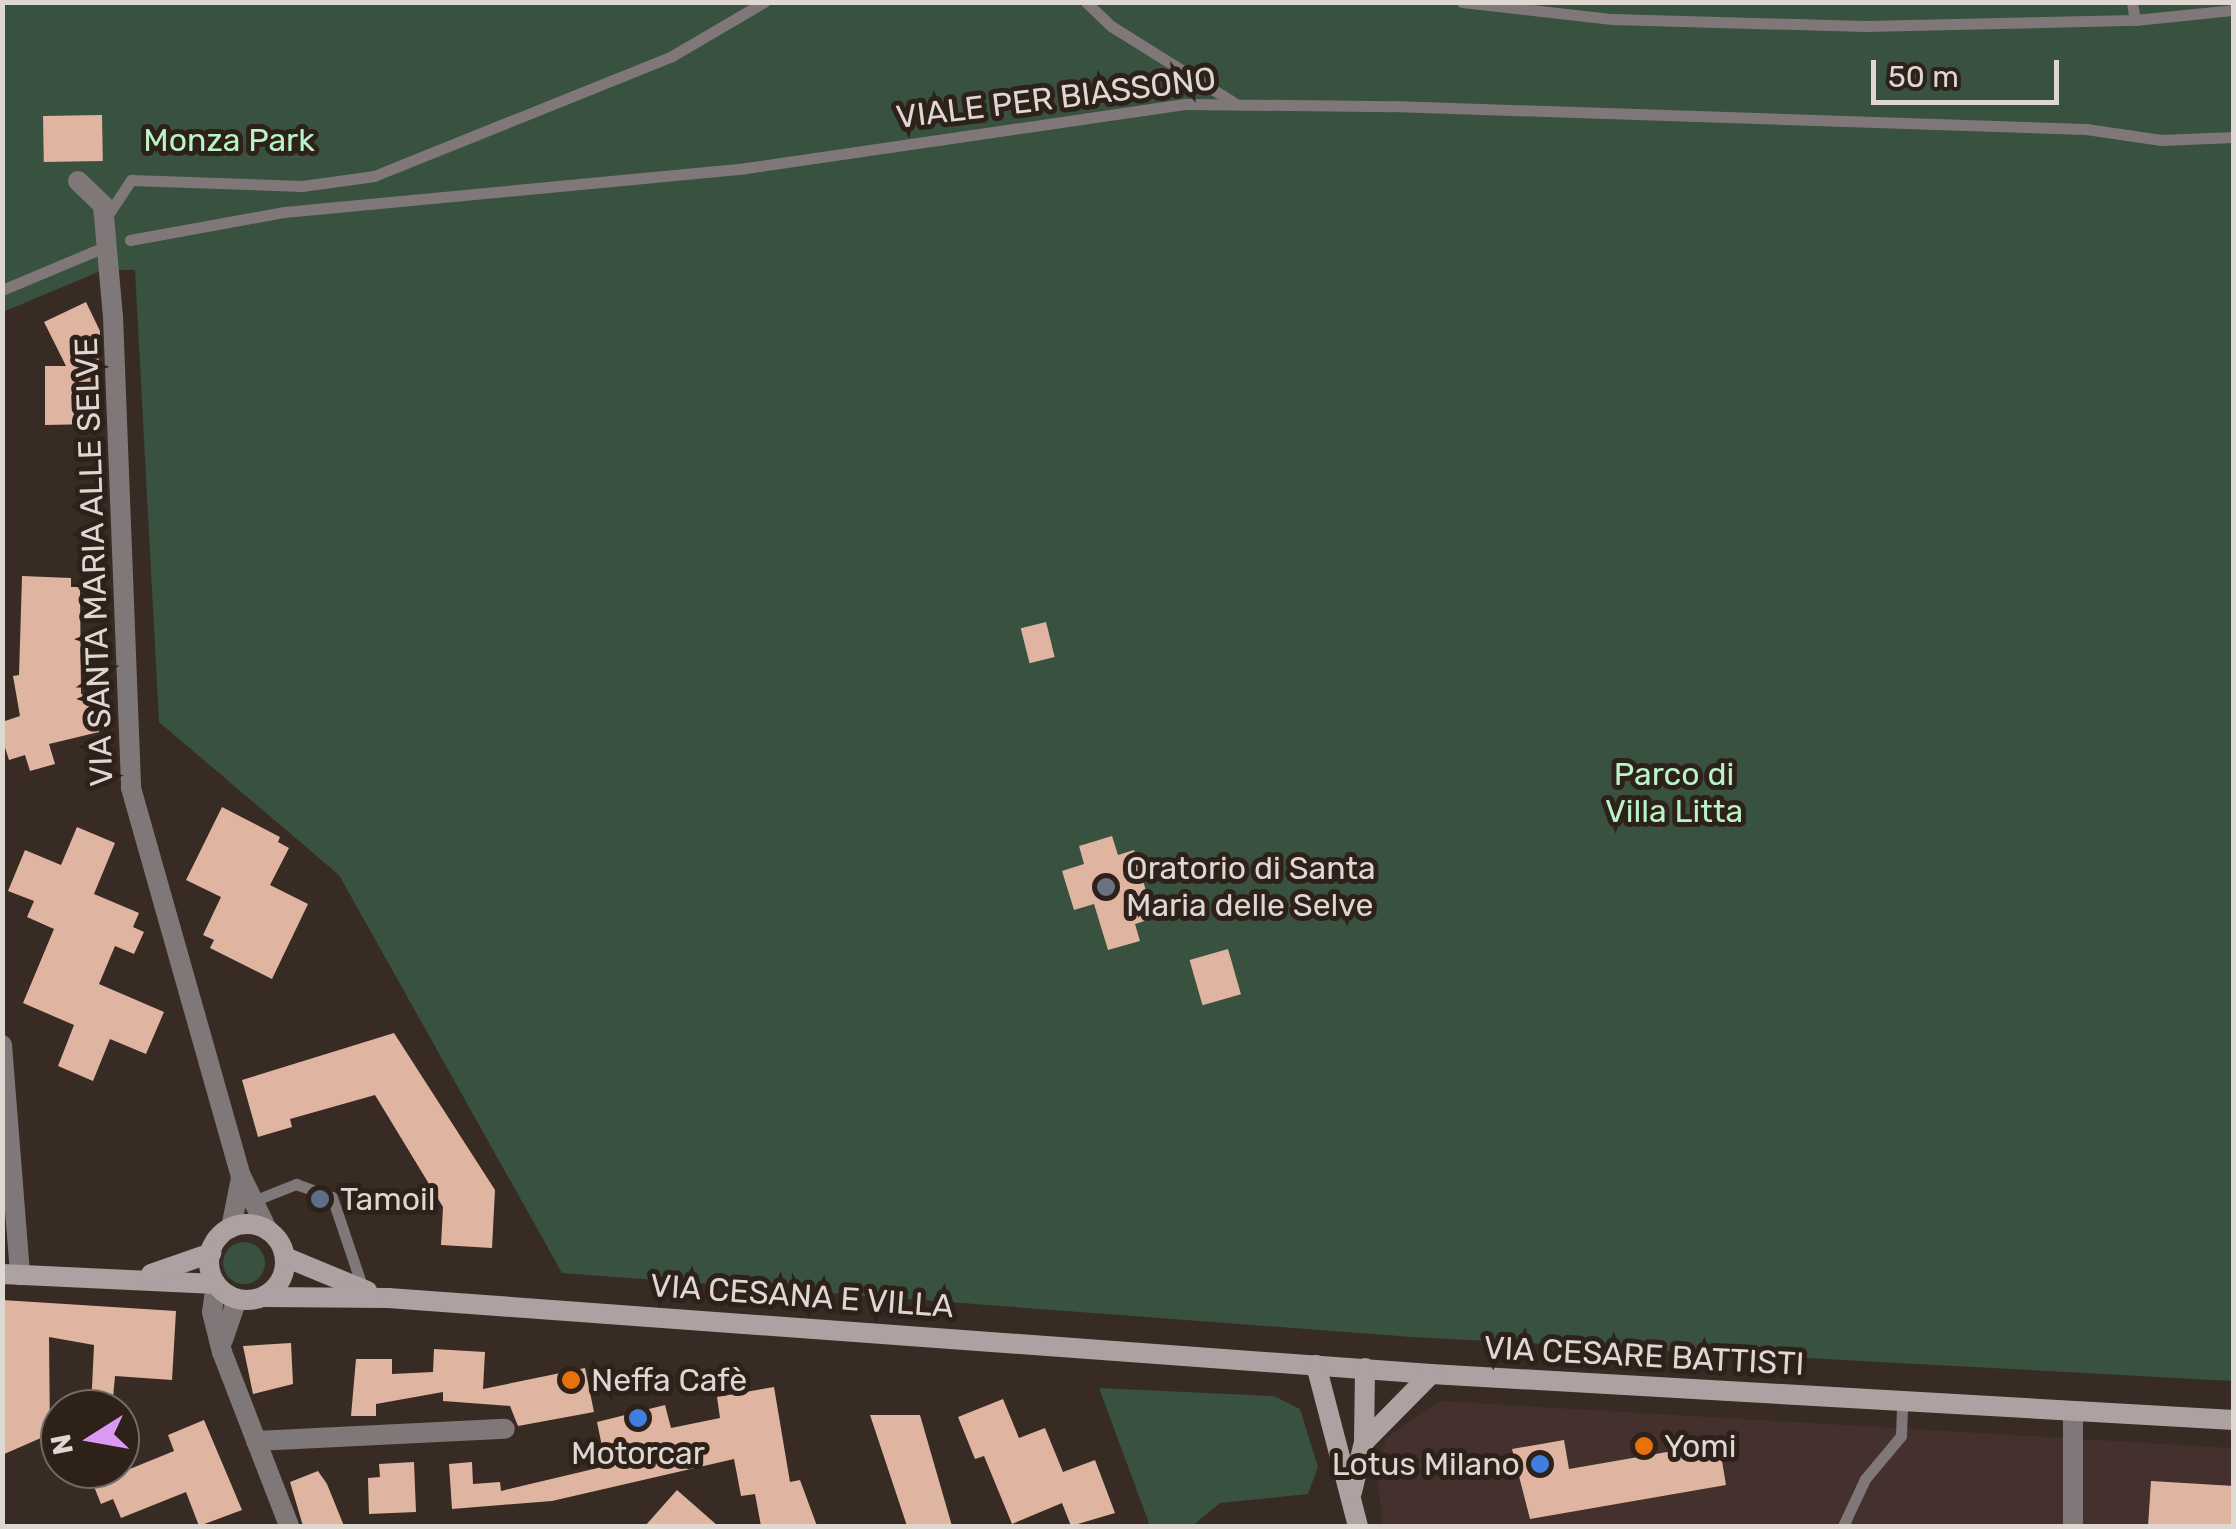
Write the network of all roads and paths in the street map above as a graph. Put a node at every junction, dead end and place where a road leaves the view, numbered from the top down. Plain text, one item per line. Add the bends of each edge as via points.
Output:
1 (764, 2) edge
2 (1086, 2) edge
3 (1462, 2) edge
4 (2132, 2) edge
5 (2234, 10) edge
6 (2134, 20) junction
7 (1233, 102) junction
8 (2234, 137) edge
9 (78, 182) dead end
10 (104, 219) junction
11 (130, 240) dead end
12 (97, 250) dead end
13 (2, 290) edge
14 (2, 1045) edge
15 (246, 1204) junction
16 (231, 1228) junction
17 (268, 1230) junction
18 (211, 1253) junction
19 (284, 1257) junction
20 (11, 1275) edge
21 (135, 1280) junction
22 (216, 1284) junction
23 (364, 1294) junction
24 (263, 1297) junction
25 (237, 1298) junction
26 (222, 1352) junction
27 (1212, 1358) joint
28 (1316, 1364) junction
29 (1365, 1368) junction
30 (1431, 1374) junction
31 (1902, 1401) junction
32 (2073, 1411) junction
33 (2234, 1420) edge
34 (504, 1428) dead end
35 (256, 1440) junction
36 (1364, 1442) junction
37 (1351, 1498) junction
38 (288, 1526) edge
39 (1358, 1526) edge
40 (1844, 1526) edge
41 (2073, 1526) edge

1 - 10 lane via 672,56 374,176 302,186 132,180
2 - 7 lane via 1111,26
3 - 6 lane via 1612,19 1788,24
4 - 6 lane
5 - 6 lane
7 - 8 lane, VIALE PER BIASSONO via 2086,129 2161,140
7 - 11 lane, VIALE PER BIASSONO via 746,168 284,212
9 - 10 street via 103,205
10 - 15 street, VIA SANTA MARIA ALLE SELVE via 131,788
12 - 13 lane
14 - 20 street
15 - 16 street
15 - 17 street, VIA SANTA MARIA ALLE SELVE
15 - 23 lane via 296,1184 332,1197
16 - 17 main road
16 - 18 main road
17 - 19 main road
18 - 21 main road
18 - 22 main road
19 - 23 main road, VIA CESANA E VILLA
19 - 24 main road via 282,1276
20 - 21 main road
21 - 22 main road
22 - 25 main road
22 - 26 street via 212,1312
23 - 24 main road, VIA CESANA E VILLA
23 - 27 main road, VIA CESANA E VILLA
24 - 25 main road
25 - 26 street
26 - 35 street
27 - 28 main road, VIA CESARE BATTISTI
28 - 29 main road, VIA CESARE BATTISTI
28 - 37 main road
29 - 30 main road, VIA CESARE BATTISTI
29 - 36 main road
30 - 31 main road, VIA CESARE BATTISTI
30 - 36 main road
31 - 32 main road, VIA CESARE BATTISTI
31 - 40 lane via 1901,1436 1865,1479
32 - 33 main road, VIA CESARE BATTISTI
32 - 41 street
34 - 35 street
35 - 38 street
36 - 37 main road
37 - 39 main road

